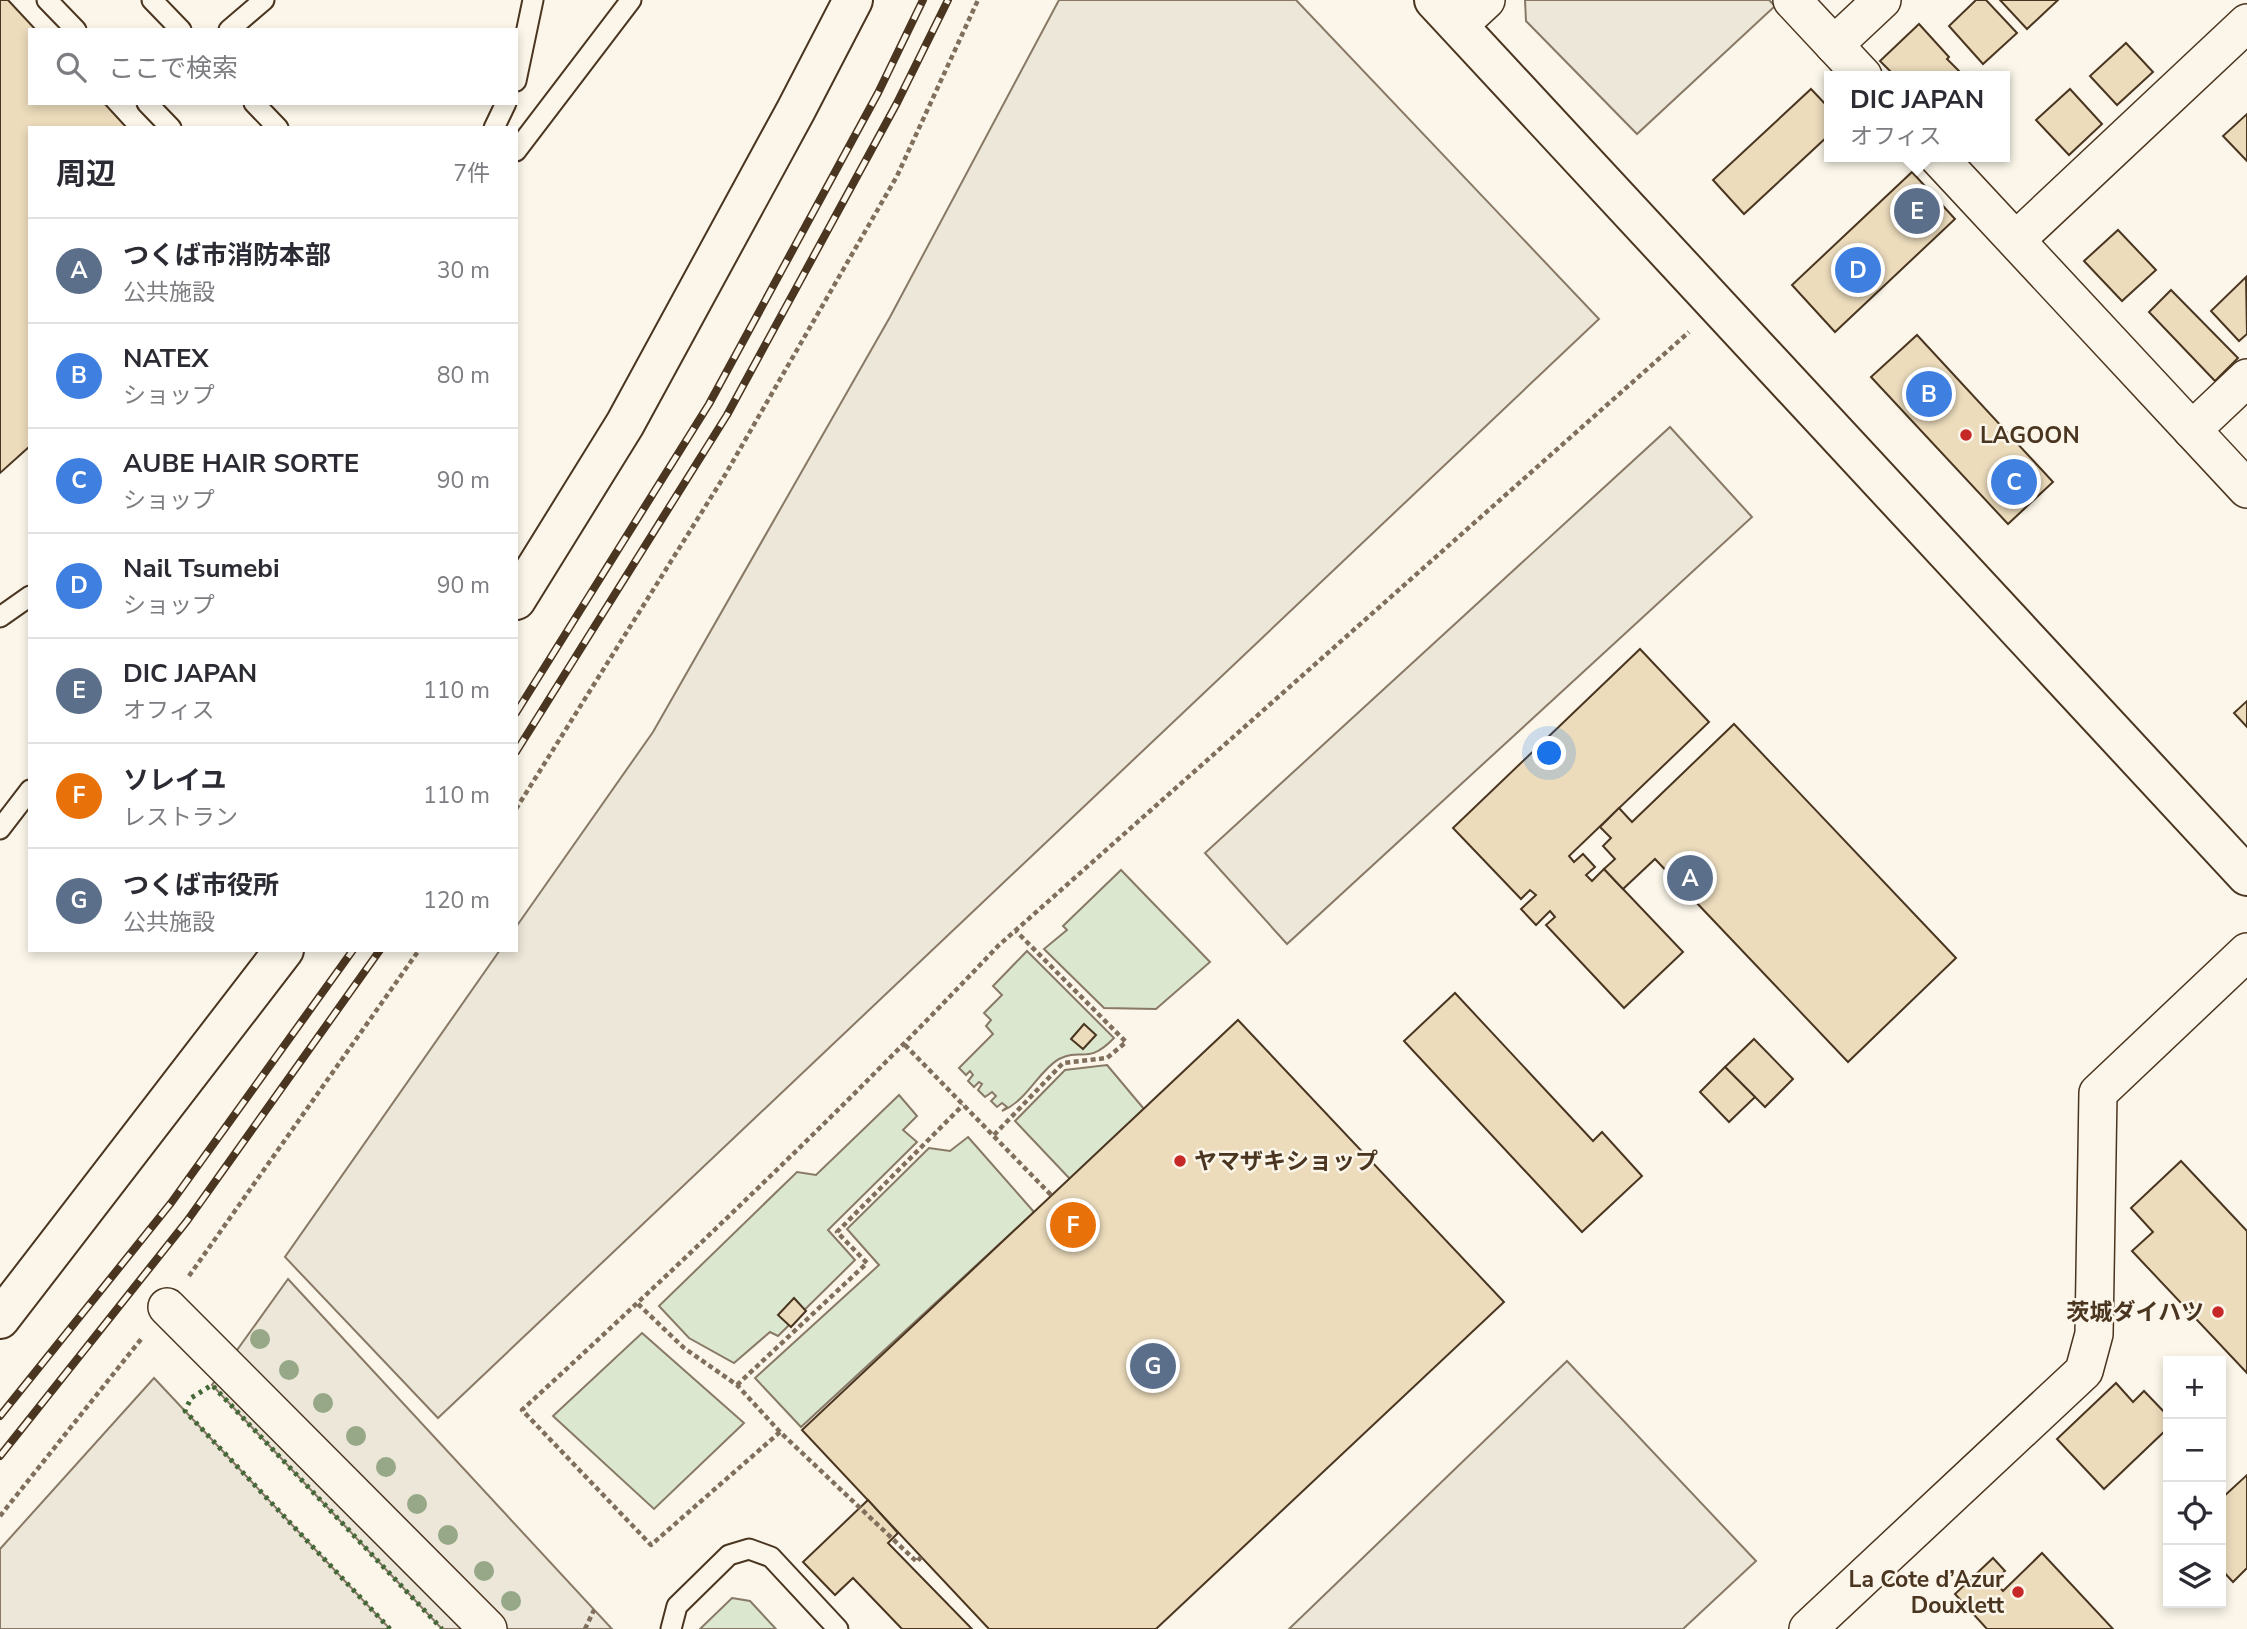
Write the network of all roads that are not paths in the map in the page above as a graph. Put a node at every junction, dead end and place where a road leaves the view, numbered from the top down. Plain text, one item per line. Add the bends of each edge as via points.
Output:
1 (47, 0) edge
2 (152, 0) edge
3 (264, 0) edge
4 (533, 0) edge
5 (631, 0) edge
6 (853, 0) edge
7 (1486, 0) edge
8 (1792, 0) edge
9 (1882, 0) edge
10 (1446, 13) edge
11 (2247, 23) edge
12 (74, 28) edge
13 (179, 28) edge
14 (231, 28) edge
15 (1834, 45) junction
16 (518, 71) edge
17 (1858, 71) edge
18 (149, 105) edge
19 (256, 105) edge
20 (505, 105) edge
21 (169, 126) edge
22 (276, 126) edge
23 (495, 126) edge
24 (518, 149) edge
25 (1943, 162) edge
26 (2016, 240) junction
27 (2247, 378) edge
28 (2192, 430) junction
29 (2247, 489) edge
30 (28, 597) edge
31 (518, 597) edge
32 (0, 617) edge
33 (28, 793) edge
34 (0, 830) edge
35 (2247, 876) edge
36 (282, 952) edge
37 (2247, 952) edge
38 (167, 1307) road end
39 (0, 1319) edge
40 (488, 1629) edge
41 (671, 1629) edge
42 (838, 1629) edge
43 (1808, 1629) edge

1 - 12 lane
2 - 13 lane
3 - 14 lane
4 - 16 lane
5 - 24 lane
6 - 31 street via 625,424
7 - 10 street
8 - 15 street
9 - 15 street
10 - 35 street
11 - 26 street
15 - 17 street
18 - 21 lane
19 - 22 lane
20 - 23 lane
25 - 26 street
26 - 28 street
27 - 28 street
28 - 29 street
30 - 32 lane
33 - 34 lane
36 - 39 street
37 - 43 street via 2098,1093 2094,1334 2084,1371
38 - 40 street
41 - 42 lane via 677,1606 729,1555 749,1549 771,1557

